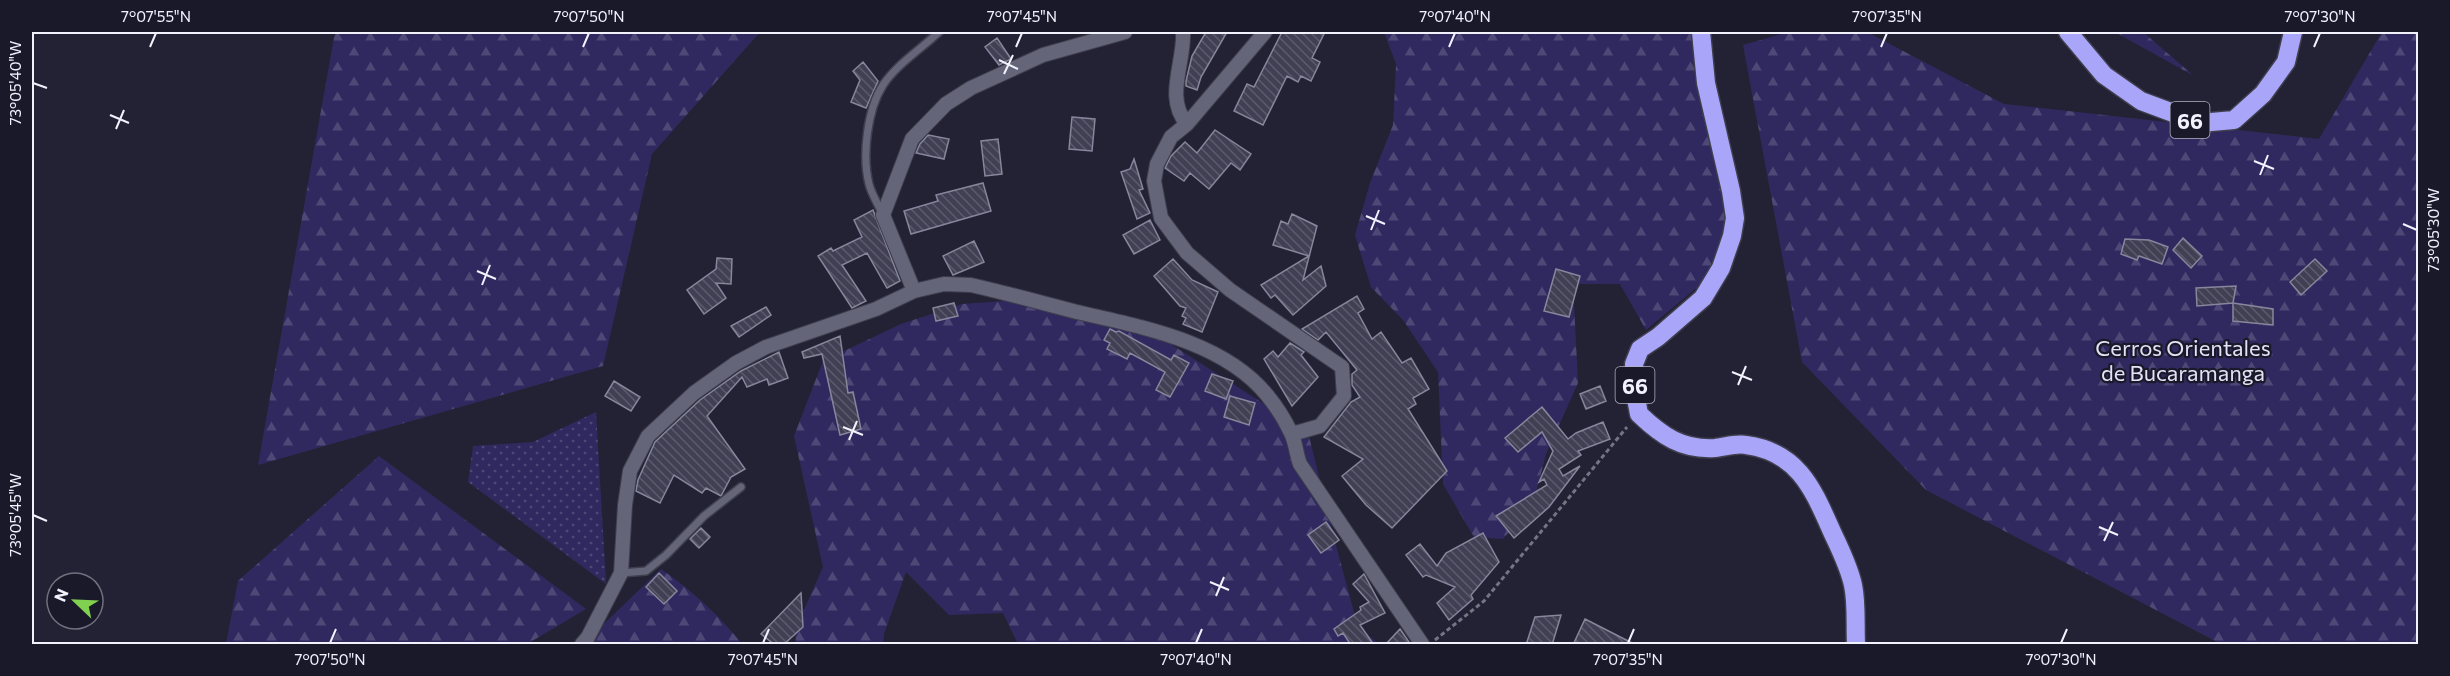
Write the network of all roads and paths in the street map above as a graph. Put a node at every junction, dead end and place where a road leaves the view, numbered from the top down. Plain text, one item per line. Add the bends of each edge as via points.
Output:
1 (939, 32) edge
2 (1125, 32) edge
3 (1182, 32) edge
4 (1265, 32) edge
5 (1701, 32) edge
6 (2068, 32) edge
7 (2294, 32) edge
8 (1187, 124) junction
9 (883, 215) junction
10 (914, 291) junction
11 (1639, 414) junction
12 (1292, 434) junction
13 (741, 487) dead end
14 (621, 573) junction
15 (582, 645) edge
16 (1422, 645) edge
17 (1429, 645) edge
18 (1856, 645) edge

1 - 9 lane via 882,86 872,114 865,150 869,185
2 - 9 street via 1043,55 971,88 946,104 912,139
3 - 8 street via 1184,45 1176,103
4 - 8 street
5 - 11 highway, 66 via 1706,83 1735,218 1721,268 1703,298 1640,349 1634,364
6 - 7 highway, 66 via 2104,75 2141,101 2200,123 2234,120 2263,94 2286,62
8 - 12 street via 1171,137 1157,164 1154,181 1161,218 1188,253 1230,290 1342,367 1344,396 1320,426
9 - 10 street
10 - 12 street via 944,284 971,285 1150,328 1216,355 1247,374 1267,394
10 - 14 street via 876,309 766,347 736,363 694,393 648,436 630,471
11 - 17 path via 1484,601
11 - 18 highway, 66 via 1674,442 1690,448 1745,444 1785,459 1801,473 1815,492 1846,562 1853,586
12 - 16 street via 1304,469
13 - 14 lane via 646,571
14 - 15 street

